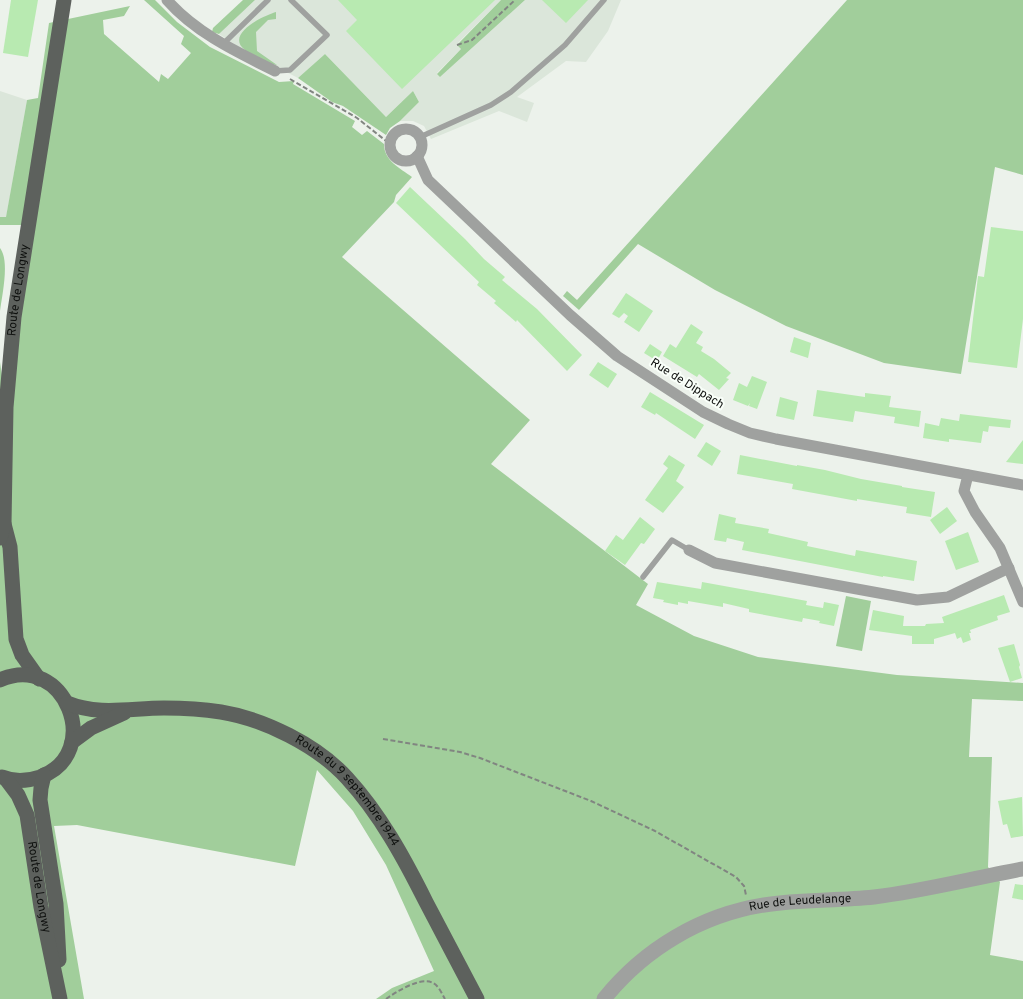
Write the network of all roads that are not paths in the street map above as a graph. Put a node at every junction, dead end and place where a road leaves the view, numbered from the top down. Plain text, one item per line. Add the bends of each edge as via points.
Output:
1 (64, 0) edge
2 (167, 0) edge
3 (268, 0) edge
4 (291, 0) edge
5 (604, 0) edge
6 (222, 45) junction
7 (275, 71) joint
8 (420, 137) junction
9 (417, 156) junction
10 (968, 475) junction
11 (1023, 485) edge
12 (2, 531) edge
13 (689, 550) joint
14 (1009, 568) junction
15 (643, 577) dead end
16 (1023, 602) edge
17 (39, 679) junction
18 (0, 680) edge
19 (67, 702) junction
20 (127, 711) junction
21 (72, 742) junction
22 (44, 775) junction
23 (3, 778) edge
24 (1023, 868) edge
25 (61, 999) edge
26 (477, 999) edge
27 (604, 999) edge

1 - 12 main road, Route de Longwy via 13,326 6,407
2 - 6 street
3 - 6 lane
4 - 7 lane via 327,35 290,70
5 - 8 lane via 565,45 511,92 491,105
6 - 7 street
8 - 9 street via 422,147
8 - 9 street via 412,130 401,130 390,144 398,159 408,161
9 - 10 street, Rue de Dippach via 428,180 570,316 617,356 703,412 750,433
10 - 11 street, Rue de Dippach
10 - 14 street via 964,491
12 - 17 main road, Route de Longwy via 10,547 16,640
13 - 14 street via 715,563 917,600 948,597
13 - 15 lane via 672,540
14 - 16 street
17 - 18 main road via 16,675
17 - 19 main road via 60,692
19 - 20 main road via 92,710
19 - 21 main road via 72,715
20 - 21 main road via 91,728
20 - 26 main road, Route du 9 septembre 1944 via 191,709 254,720 284,733 331,764 373,809 402,855
21 - 22 main road via 66,756
22 - 23 main road via 19,781
22 - 25 main road, Route de Longwy via 40,800 56,904
23 - 25 main road, Route de Longwy via 18,795 27,815 41,907
24 - 27 street, Rue de Leudelange via 919,891 749,908 698,924 658,947 636,964

